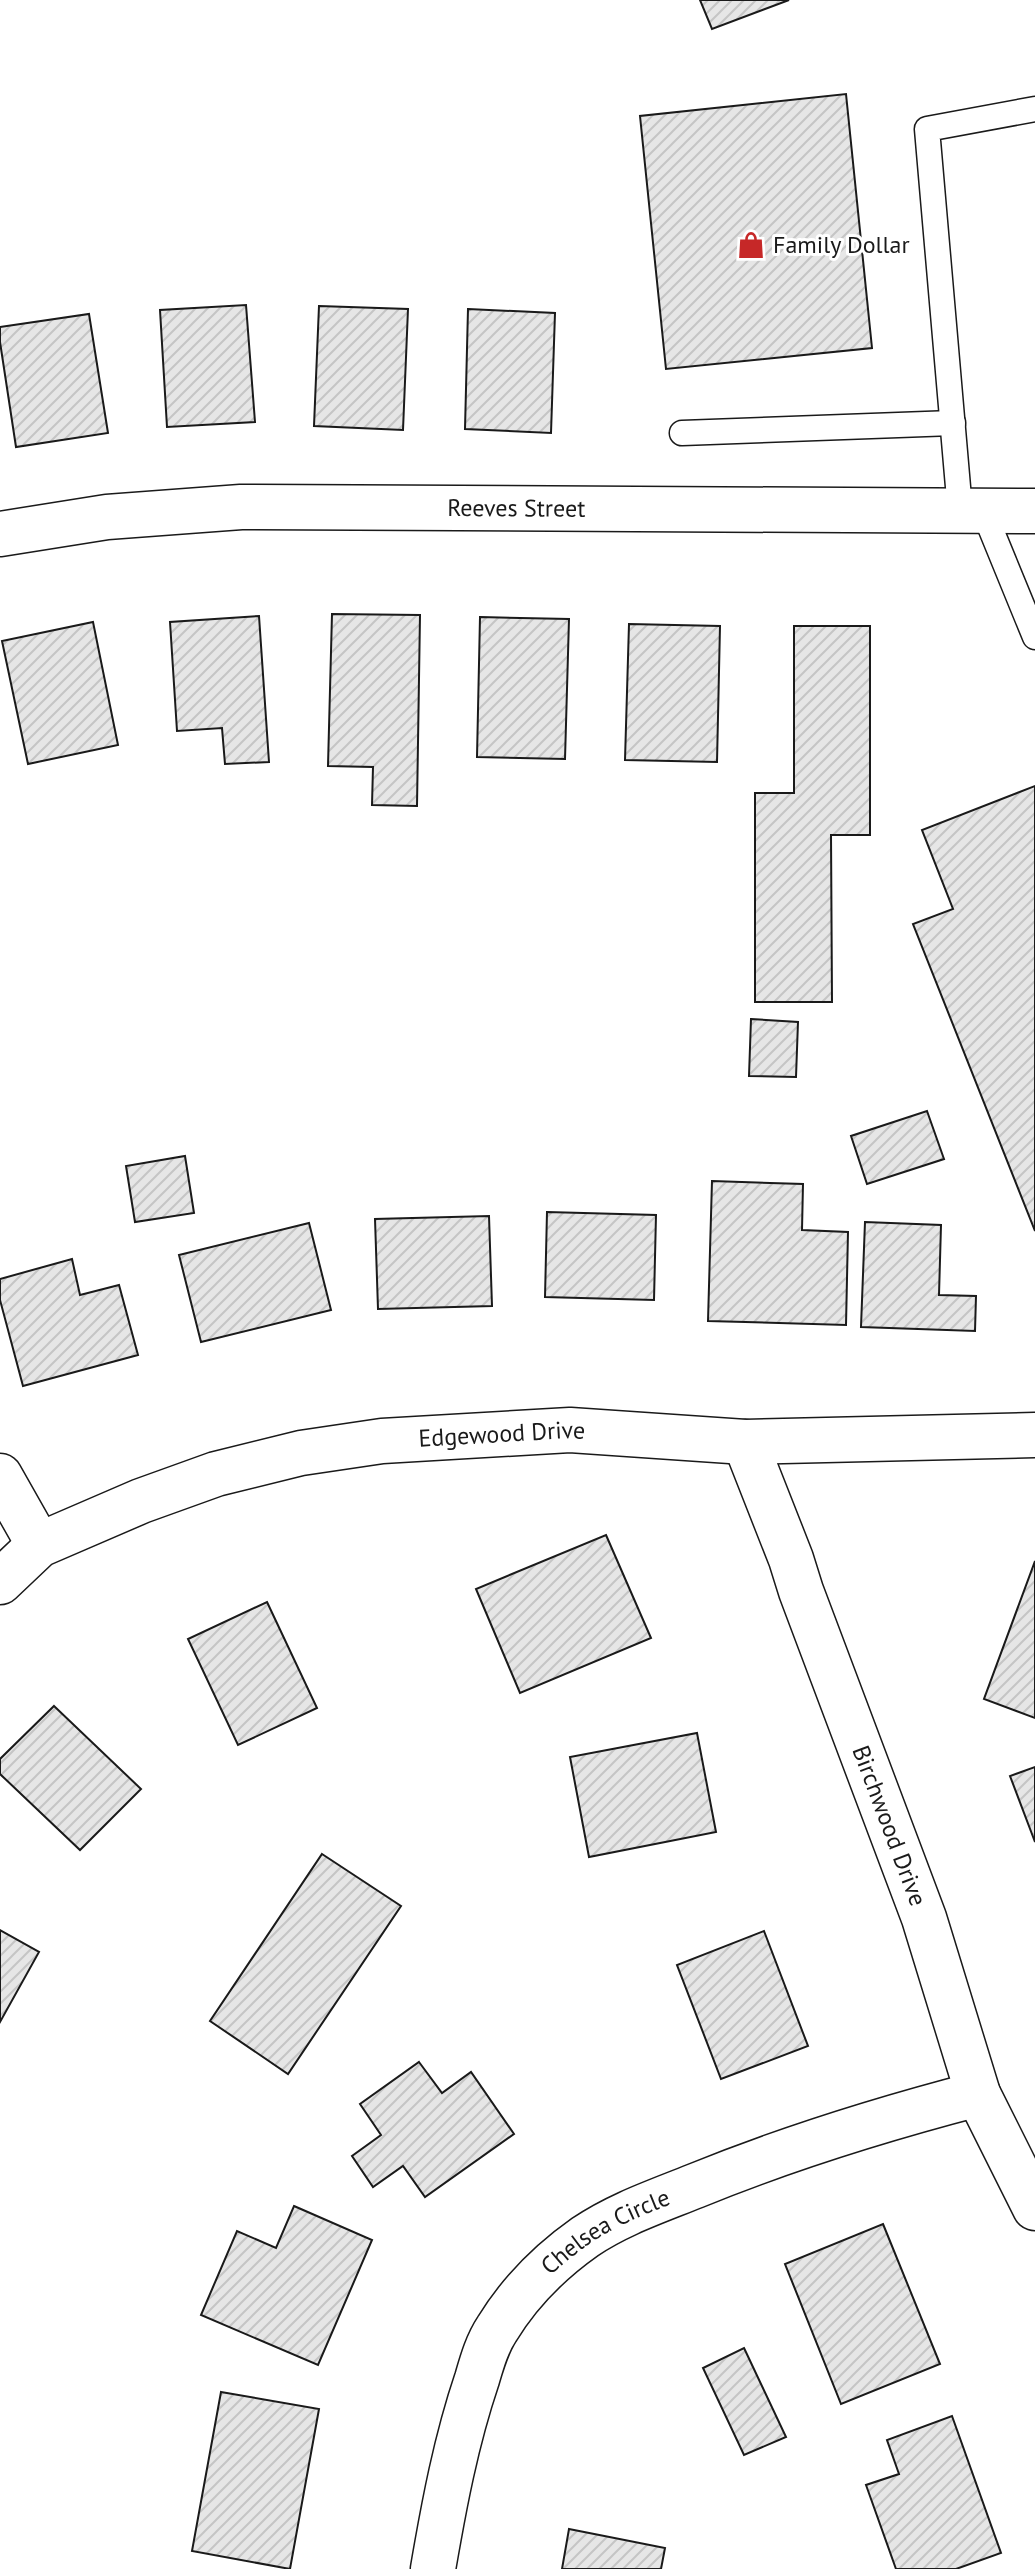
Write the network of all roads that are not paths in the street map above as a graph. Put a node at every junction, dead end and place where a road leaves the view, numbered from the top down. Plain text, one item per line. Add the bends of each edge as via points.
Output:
1 (1035, 109) edge
2 (953, 423) junction
3 (682, 433) dead end
4 (972, 510) junction
5 (1035, 511) edge
6 (0, 534) edge
7 (1035, 637) edge
8 (1035, 1435) edge
9 (745, 1442) junction
10 (0, 1476) edge
11 (39, 1545) junction
12 (0, 1582) edge
13 (978, 2094) junction
14 (1035, 2208) edge
15 (433, 2569) edge

1 - 2 lane via 927,129
2 - 3 lane
2 - 4 lane
4 - 5 street, Reeves Street
4 - 6 street, Reeves Street via 241,507 107,517
4 - 7 lane
8 - 9 street, Edgewood Drive
9 - 11 street, Edgewood Drive via 570,1430 382,1441 301,1453 216,1474
9 - 13 street, Birchwood Drive via 924,1918
10 - 11 street
11 - 12 street, Edgewood Drive
13 - 14 street, Birchwood Drive
13 - 15 street, Chelsea Circle via 755,2161 628,2213 557,2259 523,2293 487,2348 466,2411

